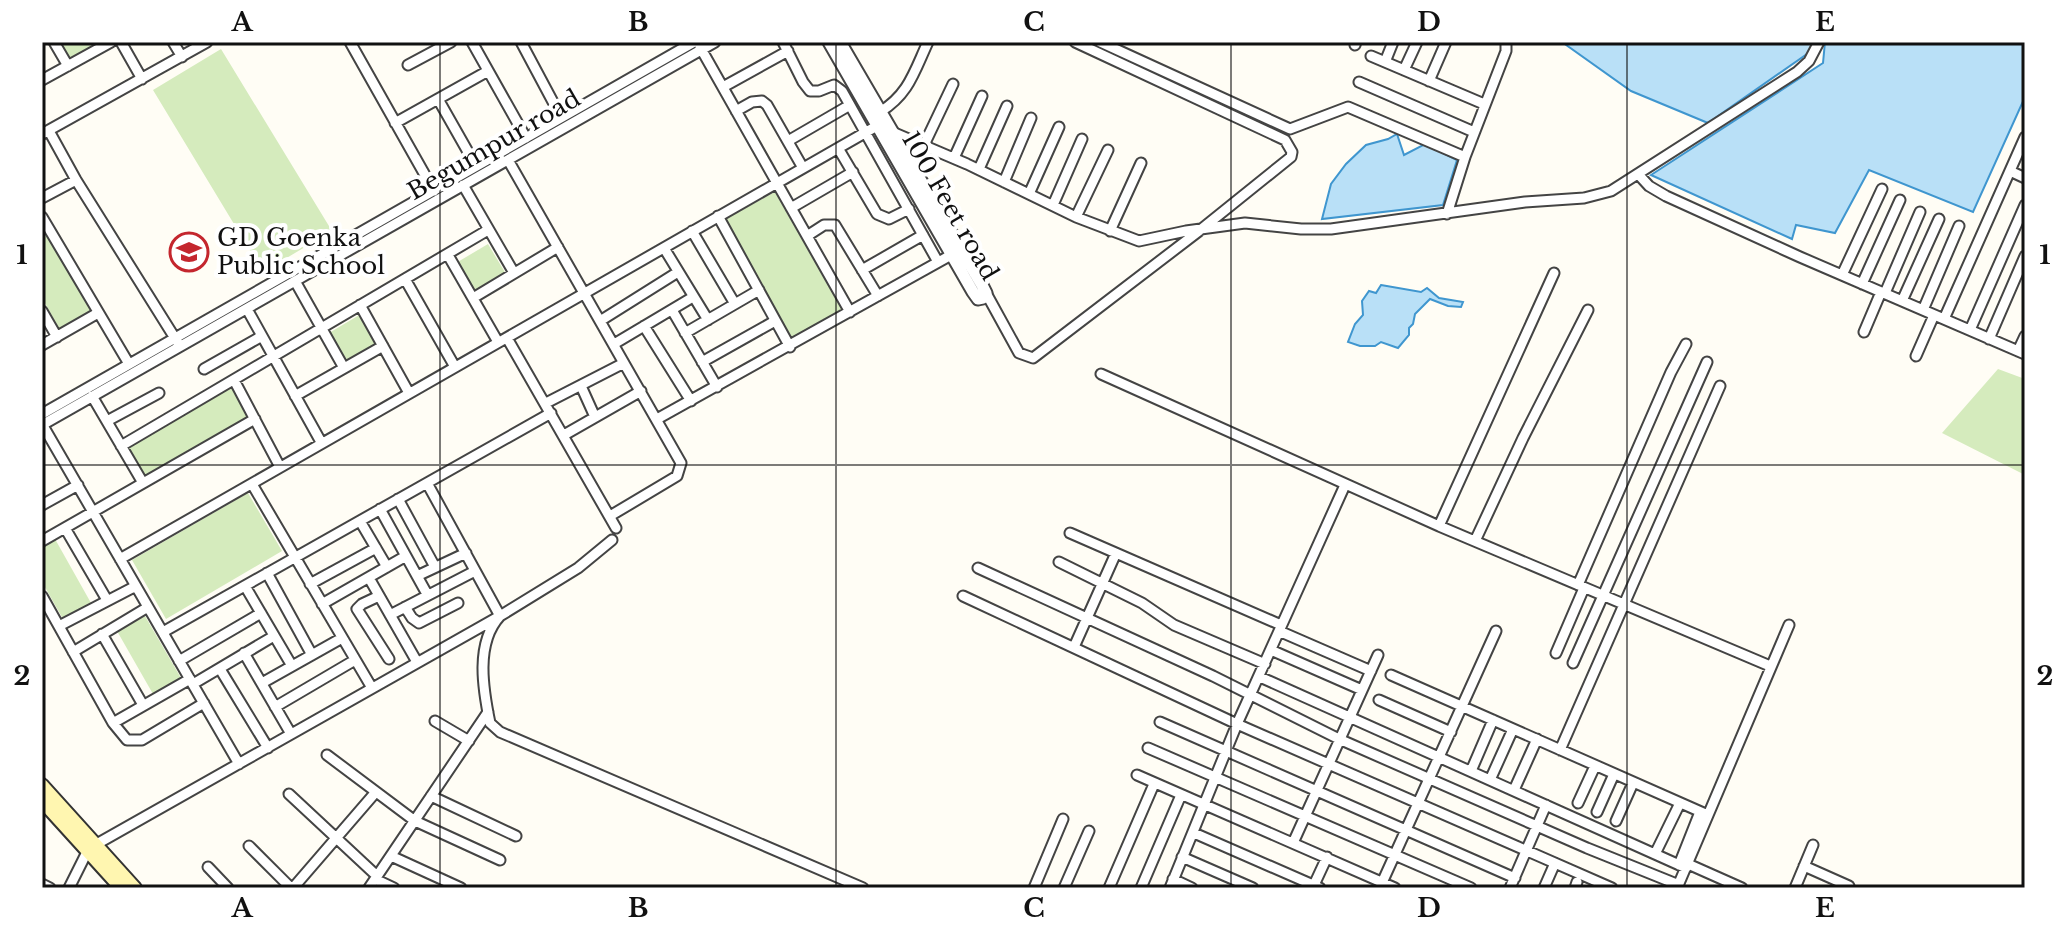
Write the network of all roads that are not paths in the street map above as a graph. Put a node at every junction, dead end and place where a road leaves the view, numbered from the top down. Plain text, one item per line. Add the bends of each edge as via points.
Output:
1 (54, 42) edge
2 (111, 42) edge
3 (121, 42) edge
4 (173, 42) edge
5 (207, 42) edge
6 (451, 42) edge
7 (472, 42) edge
8 (521, 42) edge
9 (715, 42) edge
10 (829, 42) edge
11 (840, 42) edge
12 (928, 42) edge
13 (1075, 42) edge
14 (1100, 42) edge
15 (1393, 42) edge
16 (1417, 42) edge
17 (1446, 42) edge
18 (1506, 42) edge
19 (1819, 42) edge
20 (354, 43) edge
21 (698, 45) edge
22 (786, 46) edge
23 (1371, 56) dead end
24 (182, 57) junction
25 (1385, 62) junction
26 (408, 65) dead end
27 (68, 66) junction
28 (1404, 70) junction
29 (488, 71) junction
30 (142, 79) junction
31 (42, 80) edge
32 (1429, 81) junction
33 (1359, 82) dead end
34 (953, 84) dead end
35 (723, 87) junction
36 (982, 96) dead end
37 (438, 99) junction
38 (1484, 104) junction
39 (850, 105) junction
40 (1007, 106) dead end
41 (736, 111) junction
42 (880, 112) junction
43 (561, 117) junction
44 (1031, 118) dead end
45 (395, 123) junction
46 (878, 126) junction
47 (1059, 127) dead end
48 (548, 131) junction
49 (891, 131) junction
50 (46, 132) edge
51 (866, 132) junction
52 (1474, 132) junction
53 (2025, 137) edge
54 (526, 138) junction
55 (1082, 139) dead end
56 (788, 141) junction
57 (924, 145) junction
58 (838, 148) junction
59 (2022, 149) edge
60 (1108, 150) dead end
61 (1465, 157) junction
62 (954, 158) junction
63 (508, 160) junction
64 (1141, 163) dead end
65 (476, 166) junction
66 (803, 168) junction
67 (979, 169) junction
68 (2010, 171) junction
69 (853, 172) junction
70 (1638, 174) junction
71 (2025, 178) edge
72 (76, 180) junction
73 (1004, 182) junction
74 (777, 183) junction
75 (463, 185) junction
76 (1882, 189) dead end
77 (434, 191) junction
78 (1029, 194) junction
79 (42, 198) edge
80 (1900, 200) dead end
81 (1053, 205) junction
82 (2025, 205) edge
83 (791, 208) junction
84 (909, 209) junction
85 (1920, 212) dead end
86 (1447, 214) junction
87 (718, 216) junction
88 (42, 217) edge
89 (1076, 217) junction
90 (1939, 219) dead end
91 (1959, 226) dead end
92 (1203, 228) junction
93 (488, 230) junction
94 (692, 231) junction
95 (1110, 231) junction
96 (923, 235) junction
97 (807, 236) junction
98 (558, 247) junction
99 (664, 248) junction
100 (448, 255) junction
101 (951, 255) junction
102 (2025, 256) edge
103 (938, 262) junction
104 (862, 270) junction
105 (678, 272) junction
106 (514, 273) junction
107 (1554, 273) dead end
108 (1842, 275) junction
109 (405, 279) junction
110 (295, 281) junction
111 (1862, 284) junction
112 (759, 290) junction
113 (584, 292) junction
114 (1883, 292) junction
115 (986, 293) junction
116 (878, 296) junction
117 (693, 297) junction
118 (473, 298) junction
119 (1902, 301) junction
120 (735, 304) junction
121 (360, 305) junction
122 (247, 309) junction
123 (672, 310) junction
124 (1588, 310) dead end
125 (1923, 310) junction
126 (42, 311) edge
127 (850, 312) junction
128 (98, 313) junction
129 (1934, 315) junction
130 (1944, 319) junction
131 (708, 320) junction
132 (600, 321) junction
133 (775, 321) junction
134 (644, 326) junction
135 (321, 328) junction
136 (1970, 330) junction
137 (1864, 332) dead end
138 (685, 333) junction
139 (262, 336) junction
140 (2025, 336) edge
141 (57, 337) junction
142 (1989, 339) junction
143 (503, 340) junction
144 (177, 342) junction
145 (614, 344) junction
146 (1686, 344) dead end
147 (42, 345) edge
148 (383, 346) junction
149 (790, 347) junction
150 (2022, 352) edge
151 (1916, 356) dead end
152 (273, 357) junction
153 (702, 362) junction
154 (1707, 362) dead end
155 (624, 363) junction
156 (129, 364) junction
157 (455, 367) junction
158 (344, 368) junction
159 (204, 369) dead end
160 (1101, 374) dead end
161 (234, 380) junction
162 (581, 386) junction
163 (1720, 386) dead end
164 (717, 387) junction
165 (641, 391) junction
166 (159, 393) dead end
167 (409, 393) junction
168 (92, 396) junction
169 (295, 396) junction
170 (691, 401) junction
171 (548, 408) junction
172 (42, 414) edge
173 (595, 417) junction
174 (255, 419) junction
175 (657, 419) junction
176 (107, 421) junction
177 (42, 425) edge
178 (564, 435) junction
179 (321, 442) junction
180 (121, 446) junction
181 (280, 467) junction
182 (143, 483) junction
183 (427, 483) junction
184 (252, 484) junction
185 (78, 485) junction
186 (1345, 485) junction
187 (398, 499) junction
188 (42, 505) edge
189 (380, 509) junction
190 (93, 511) junction
191 (610, 516) junction
192 (360, 521) junction
193 (1439, 526) junction
194 (65, 528) junction
195 (616, 528) dead end
196 (1070, 533) dead end
197 (612, 540) dead end
198 (42, 541) edge
199 (1475, 541) junction
200 (376, 548) junction
201 (466, 553) junction
202 (1116, 553) junction
203 (406, 556) junction
204 (295, 558) junction
205 (120, 559) junction
206 (1059, 562) dead end
207 (387, 567) junction
208 (435, 567) junction
209 (978, 568) dead end
210 (475, 571) junction
211 (267, 573) junction
212 (417, 576) junction
213 (369, 578) junction
214 (1103, 583) junction
215 (310, 584) junction
216 (136, 586) junction
217 (245, 586) junction
218 (1581, 587) junction
219 (427, 594) junction
220 (42, 596) edge
221 (379, 596) junction
222 (963, 596) dead end
223 (1603, 597) junction
224 (107, 600) junction
225 (458, 603) dead end
226 (322, 604) junction
227 (1623, 606) junction
228 (148, 607) junction
229 (405, 607) junction
230 (261, 613) junction
231 (390, 615) junction
232 (500, 616) junction
233 (1088, 618) junction
234 (1789, 625) dead end
235 (59, 626) junction
236 (1280, 628) junction
237 (1496, 631) dead end
238 (163, 632) junction
239 (102, 634) junction
240 (274, 636) junction
241 (342, 638) junction
242 (1074, 647) junction
243 (1271, 650) junction
244 (73, 652) junction
245 (244, 653) junction
246 (1556, 653) dead end
247 (312, 655) junction
248 (1378, 655) dead end
249 (389, 659) dead end
250 (355, 660) junction
251 (179, 661) junction
252 (417, 662) junction
253 (1573, 663) dead end
254 (1265, 664) junction
255 (292, 666) junction
256 (1770, 666) junction
257 (220, 669) junction
258 (1371, 671) junction
259 (1391, 675) dead end
260 (1260, 677) junction
261 (191, 681) junction
262 (262, 683) junction
263 (372, 688) junction
264 (1362, 690) junction
265 (1251, 696) junction
266 (1379, 700) dead end
267 (204, 703) junction
268 (143, 705) junction
269 (275, 707) junction
270 (1462, 707) junction
271 (488, 712) junction
272 (1350, 718) junction
273 (1493, 720) junction
274 (435, 721) dead end
275 (1160, 722) dead end
276 (113, 723) junction
277 (1237, 724) junction
278 (1513, 729) junction
279 (1451, 732) junction
280 (291, 734) junction
281 (1339, 739) junction
282 (1537, 739) junction
283 (469, 741) junction
284 (268, 748) junction
285 (1148, 748) dead end
286 (1560, 750) junction
287 (1226, 751) junction
288 (327, 755) dead end
289 (1440, 758) junction
290 (239, 764) junction
291 (1328, 764) junction
292 (1595, 766) junction
293 (1471, 771) junction
294 (1614, 774) junction
295 (1137, 775) dead end
296 (1217, 776) junction
297 (1431, 777) junction
298 (1490, 780) junction
299 (1633, 783) junction
300 (1154, 784) junction
301 (42, 785) edge
302 (1316, 790) junction
303 (1514, 790) junction
304 (375, 793) junction
305 (289, 794) dead end
306 (1181, 795) junction
307 (431, 796) junction
308 (42, 801) edge
309 (1420, 803) junction
310 (1578, 803) dead end
311 (1680, 803) junction
312 (1206, 805) junction
313 (1546, 805) junction
314 (1597, 812) dead end
315 (1704, 814) junction
316 (1305, 816) junction
317 (1063, 819) dead end
318 (415, 821) junction
319 (1616, 821) dead end
320 (1538, 825) junction
321 (1407, 830) junction
322 (1089, 831) dead end
323 (1194, 833) junction
324 (516, 836) dead end
325 (335, 840) junction
326 (1293, 843) junction
327 (1813, 845) dead end
328 (249, 846) dead end
329 (91, 849) junction
330 (1527, 851) junction
331 (1655, 854) junction
332 (1396, 855) junction
333 (391, 856) junction
334 (1182, 857) junction
335 (1327, 857) junction
336 (500, 860) dead end
337 (1555, 863) junction
338 (1684, 865) junction
339 (1804, 866) junction
340 (208, 867) dead end
341 (1515, 878) junction
342 (374, 881) edge
343 (42, 884) edge
344 (1171, 884) edge
345 (1381, 885) edge
346 (1678, 886) edge
347 (1849, 886) dead end
348 (1317, 887) edge
349 (50, 888) edge
350 (69, 888) edge
351 (121, 888) edge
352 (135, 888) edge
353 (228, 888) edge
354 (292, 888) edge
355 (394, 888) edge
356 (461, 888) edge
357 (863, 888) edge
358 (1034, 888) edge
359 (1064, 888) edge
360 (1109, 888) edge
361 (1141, 888) edge
362 (1192, 888) edge
363 (1253, 888) edge
364 (1395, 888) edge
365 (1471, 888) edge
366 (1510, 888) edge
367 (1544, 888) edge
368 (1612, 888) edge
369 (1742, 888) edge
370 (1795, 888) edge

1 - 27 street
2 - 27 street
3 - 30 street
4 - 24 street
5 - 24 street
6 - 26 street
7 - 29 street
8 - 43 street
9 - 21 street, Begumpur road
10 - 46 street, 100 Feet road
11 - 42 street, 100 Feet road
12 - 42 street via 906,89
13 - 92 street via 1290,146 1291,157
14 - 61 street via 1290,129 1348,107
15 - 25 street
16 - 28 street
17 - 32 street
18 - 38 street
19 - 70 street via 1797,72
20 - 45 street
21 - 35 street
21 - 43 street, Begumpur road
21 - 48 street, Begumpur road
22 - 35 street
22 - 39 street via 810,91 839,87
23 - 25 street
24 - 30 street
25 - 28 street
27 - 31 street
28 - 32 street
29 - 37 street
29 - 54 street
30 - 50 street
32 - 38 street
33 - 52 street
34 - 57 street
35 - 41 street
36 - 62 street
37 - 45 street
37 - 65 street
38 - 52 street
39 - 51 street
39 - 56 street
40 - 67 street
41 - 56 street via 762,101
41 - 74 street
42 - 49 street, 100 Feet road
43 - 48 street, Begumpur road
44 - 73 street
45 - 77 street
46 - 49 street
46 - 51 street
46 - 101 street, 100 Feet road
47 - 78 street
48 - 54 street, Begumpur road
48 - 63 street, Begumpur road
49 - 57 street
49 - 115 street, 100 Feet road
50 - 72 street
51 - 58 street
51 - 84 street
52 - 61 street
53 - 59 street
54 - 65 street, Begumpur road
55 - 81 street
56 - 66 street
57 - 62 street
58 - 66 street
58 - 69 street
59 - 68 street
60 - 89 street
61 - 86 street
62 - 67 street
63 - 75 street, Begumpur road
63 - 98 street
64 - 95 street
65 - 77 street, Begumpur road
66 - 74 street
67 - 73 street
68 - 71 street
68 - 130 street
69 - 83 street
69 - 84 street via 880,217 889,219
70 - 86 street via 1594,196
70 - 108 street via 1666,196
72 - 79 street
72 - 144 street
73 - 78 street
74 - 83 street
74 - 87 street
75 - 93 street
75 - 110 street, Begumpur road
76 - 108 street
77 - 144 street, Begumpur road
78 - 81 street
80 - 111 street
81 - 89 street
82 - 136 street
83 - 97 street
84 - 96 street
85 - 114 street
86 - 92 street via 1331,229 1245,223
87 - 94 street
87 - 112 street
88 - 128 street
89 - 95 street
90 - 119 street
91 - 125 street
92 - 95 street via 1148,241
92 - 115 street via 1033,358 1019,353
93 - 100 street
93 - 106 street
94 - 99 street
94 - 120 street
96 - 103 street
96 - 104 street
97 - 104 street via 824,225 835,225
97 - 127 street
98 - 106 street
98 - 113 street
99 - 105 street
99 - 113 street
100 - 109 street
100 - 118 street
101 - 103 street
101 - 115 street, 100 Feet road via 978,299
102 - 142 street
103 - 116 street
104 - 116 street
105 - 117 street
105 - 132 street
106 - 118 street
107 - 193 street
108 - 111 street
109 - 121 street
109 - 157 street
110 - 122 street, Begumpur road
110 - 135 street
111 - 114 street
112 - 120 street
112 - 133 street
113 - 132 street
113 - 143 street
114 - 119 street
114 - 137 street
116 - 127 street
117 - 123 street
117 - 131 street
118 - 143 street
119 - 125 street
120 - 131 street
121 - 135 street
121 - 148 street
122 - 139 street
122 - 144 street, Begumpur road
123 - 134 street
123 - 138 street
124 - 199 street
125 - 129 street
126 - 141 street
127 - 149 street
128 - 141 street
128 - 156 street
129 - 130 street
129 - 151 street
130 - 136 street
131 - 138 street
132 - 145 street
133 - 149 street
133 - 153 street
134 - 145 street
134 - 170 street
135 - 152 street
135 - 158 street
136 - 142 street
138 - 153 street
139 - 152 street
139 - 159 street
140 - 150 street
141 - 147 street
142 - 150 street
143 - 157 street
143 - 171 street
144 - 156 street, Begumpur road
144 - 168 street, Begumpur road
145 - 155 street
146 - 218 street
148 - 158 street
148 - 167 street
149 - 164 street
152 - 161 street
152 - 169 street
153 - 164 street
154 - 223 street
155 - 162 street
155 - 165 street
156 - 172 street, Begumpur road
157 - 167 street
158 - 169 street
160 - 186 street
161 - 174 street
161 - 180 street
162 - 171 street
162 - 173 street
163 - 227 street
164 - 170 street
165 - 173 street
165 - 175 street
166 - 176 street
167 - 179 street
168 - 176 street
168 - 177 street, Begumpur road
169 - 179 street
170 - 175 street
171 - 178 street
171 - 183 street
173 - 178 street
174 - 181 street
174 - 182 street
175 - 191 street via 680,470
176 - 180 street
177 - 185 street
178 - 191 street
179 - 181 street
180 - 182 street
181 - 184 street
182 - 190 street
183 - 187 street
183 - 201 street
184 - 204 street
184 - 205 street
185 - 188 street
185 - 190 street
186 - 193 street
186 - 236 street
187 - 189 street
187 - 208 street
189 - 192 street
189 - 203 street
190 - 194 street
190 - 205 street
191 - 195 street
192 - 200 street
192 - 204 street
193 - 199 street
194 - 198 street
194 - 224 street
196 - 202 street
197 - 232 street via 578,568
199 - 218 street
200 - 207 street
200 - 215 street
201 - 208 street
201 - 210 street
202 - 214 street
202 - 236 street
203 - 207 street
203 - 212 street
204 - 211 street
204 - 215 street
205 - 216 street
206 - 214 street
207 - 213 street
208 - 212 street
209 - 233 street
210 - 219 street
210 - 232 street
211 - 217 street
211 - 247 street
212 - 219 street
213 - 221 street
213 - 226 street
214 - 233 street
214 - 254 street via 1174,625
215 - 226 street
216 - 224 street
216 - 228 street
217 - 230 street
217 - 238 street
218 - 223 street
218 - 246 street
219 - 229 street
220 - 235 street
221 - 231 street
221 - 249 street via 357,609
222 - 242 street
223 - 227 street
223 - 253 street
224 - 235 street
225 - 229 street via 419,623
226 - 241 street
227 - 256 street
227 - 286 street
228 - 238 street
228 - 239 street
229 - 231 street
230 - 240 street
230 - 251 street
231 - 252 street
232 - 252 street
232 - 271 street via 487,634 484,651
233 - 242 street
233 - 265 street
234 - 256 street
235 - 244 street
236 - 243 street
236 - 258 street
237 - 270 street
238 - 251 street
239 - 244 street
239 - 268 street
240 - 245 street
240 - 255 street
241 - 247 street
241 - 250 street
242 - 277 street
243 - 254 street
243 - 264 street
244 - 276 street
245 - 257 street
245 - 262 street
247 - 255 street
248 - 258 street
250 - 263 street
250 - 269 street
251 - 261 street
252 - 263 street
254 - 260 street
255 - 262 street
256 - 315 street
257 - 261 street
257 - 284 street
258 - 264 street
259 - 270 street
260 - 265 street
260 - 272 street
261 - 267 street
261 - 268 street
262 - 269 street
263 - 280 street
264 - 272 street
265 - 277 street
265 - 281 street
266 - 279 street
267 - 276 street via 137,742 122,736
267 - 290 street
268 - 276 street
269 - 280 street
270 - 273 street
270 - 279 street
271 - 283 street
271 - 357 street via 500,732
272 - 281 street
272 - 289 street
273 - 278 street
273 - 293 street
274 - 283 street
275 - 287 street
277 - 287 street
277 - 291 street
278 - 282 street
278 - 298 street
279 - 289 street
280 - 284 street
281 - 291 street
281 - 297 street
282 - 286 street
282 - 303 street
283 - 307 street
284 - 290 street
285 - 296 street
286 - 292 street
287 - 296 street
287 - 302 street
288 - 304 street
289 - 293 street
289 - 297 street
290 - 329 street
291 - 302 street
291 - 309 street
292 - 294 street
292 - 310 street
293 - 298 street
294 - 299 street
294 - 314 street
295 - 300 street
296 - 312 street
296 - 316 street
297 - 309 street
297 - 320 street
298 - 303 street
299 - 311 street
299 - 319 street
300 - 306 street
300 - 360 street
301 - 329 main road
302 - 316 street
302 - 321 street
303 - 313 street
304 - 318 street
304 - 325 street
305 - 325 street
306 - 312 street
306 - 361 street
307 - 318 street
307 - 324 street
308 - 329 main road
309 - 321 street
309 - 330 street
311 - 315 street
311 - 331 street
312 - 323 street
312 - 326 street
313 - 320 street
313 - 331 street
315 - 338 street
316 - 326 street
316 - 332 street
317 - 358 street
318 - 333 street
318 - 336 street
320 - 330 street
320 - 346 street
321 - 332 street
321 - 341 street
322 - 359 street
323 - 334 street
323 - 348 street
325 - 342 street
325 - 354 street
326 - 335 street
327 - 339 street
328 - 354 street
329 - 350 street
329 - 351 main road
329 - 352 main road
330 - 337 street
330 - 341 street
331 - 338 street
332 - 345 street
332 - 365 street
333 - 342 street
333 - 356 street
334 - 344 street
334 - 363 street
335 - 345 street
335 - 348 street
337 - 367 street
337 - 368 street
338 - 346 street
338 - 369 street
339 - 347 street
339 - 370 street
340 - 353 street
341 - 366 street
342 - 355 street
343 - 349 street
344 - 362 street
345 - 364 street

